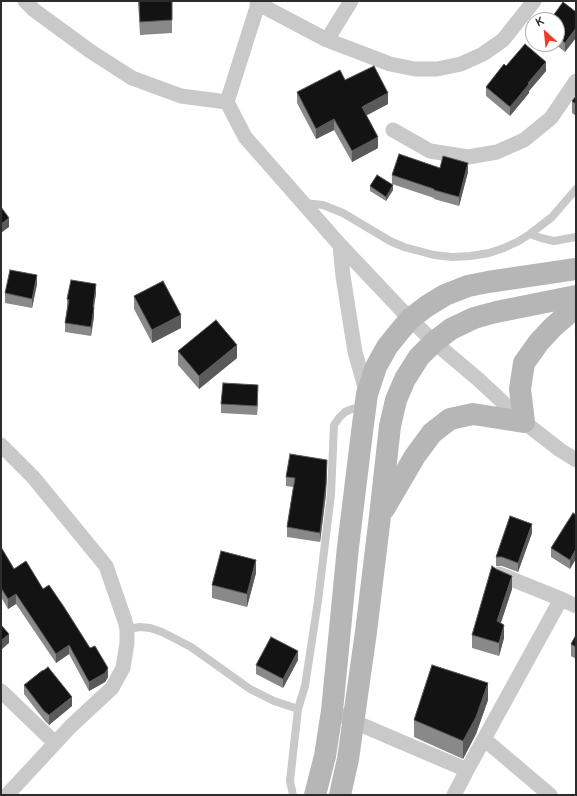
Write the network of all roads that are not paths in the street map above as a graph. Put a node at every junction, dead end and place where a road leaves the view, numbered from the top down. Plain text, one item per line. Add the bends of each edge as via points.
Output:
1 (25, 1) edge
2 (351, 1) edge
3 (534, 1) edge
4 (258, 2) edge
5 (327, 40) junction
6 (576, 81) edge
7 (228, 102) junction
8 (393, 130) dead end
9 (576, 189) edge
10 (304, 203) junction
11 (530, 234) junction
12 (576, 238) edge
13 (340, 245) junction
14 (576, 270) edge
15 (576, 296) edge
16 (576, 307) edge
17 (410, 319) junction
18 (434, 342) junction
19 (366, 400) junction
20 (524, 422) junction
21 (1, 445) edge
22 (576, 460) edge
23 (380, 516) junction
24 (499, 574) edge
25 (561, 599) junction
26 (576, 606) edge
27 (127, 629) junction
28 (1, 691) edge
29 (298, 709) junction
30 (332, 711) junction
31 (359, 724) junction
32 (484, 739) junction
33 (55, 743) junction
34 (467, 770) junction
35 (7, 795) edge
36 (293, 795) edge
37 (315, 795) edge
38 (340, 795) edge
39 (353, 795) edge
40 (454, 795) edge
41 (550, 795) edge

1 - 7 street via 90,51 132,78 181,96
2 - 5 street
3 - 5 street via 503,40 483,54 461,64 437,69 415,69 390,64
4 - 5 street
4 - 7 street
6 - 8 street via 551,118 524,140 497,152 468,158 430,151
7 - 10 street via 245,137
9 - 11 lane via 552,217
10 - 11 lane via 322,204 343,213 390,241 434,255 471,256 504,248
10 - 13 street
11 - 12 lane via 554,241
13 - 17 street
13 - 19 street via 354,352
14 - 17 main road via 468,286 426,306
15 - 18 main road via 474,318
16 - 20 main road via 539,342 524,363 520,389
17 - 18 street
17 - 19 main road via 387,347 376,367
18 - 20 street
18 - 23 main road via 419,357 396,400 390,426
19 - 29 lane via 345,412 334,425 331,494 319,594 305,686
19 - 30 main road
20 - 22 street
20 - 23 main road via 473,414 450,419 432,433 415,456
21 - 27 street via 33,477 106,566
23 - 31 main road via 367,624
24 - 25 street
25 - 26 street
25 - 32 street
27 - 29 lane via 140,627 162,632 191,647 250,689
27 - 33 street via 123,668 112,688
28 - 33 street
29 - 36 lane via 290,781
30 - 31 street
30 - 37 main road
31 - 34 street
31 - 38 main road
31 - 39 main road
32 - 34 street
32 - 41 street
33 - 35 street
34 - 40 street

